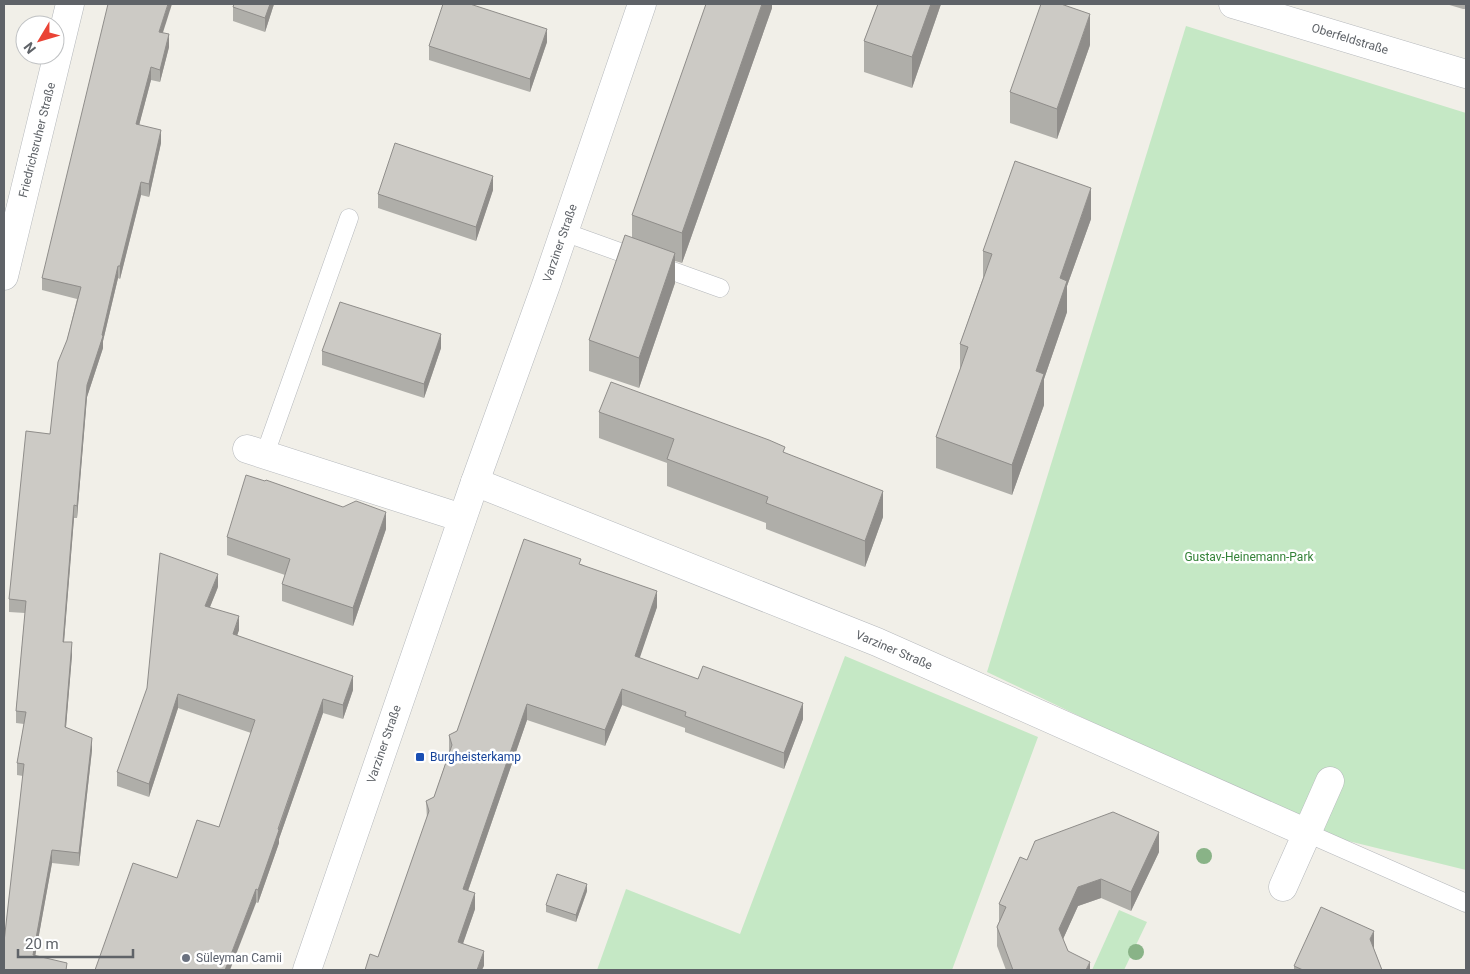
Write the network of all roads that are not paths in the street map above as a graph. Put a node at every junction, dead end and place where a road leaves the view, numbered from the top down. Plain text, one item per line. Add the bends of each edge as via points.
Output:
1 (70, 4) edge
2 (642, 4) edge
3 (1234, 4) edge
4 (1466, 74) edge
5 (349, 218) dead end
6 (564, 232) junction
7 (4, 276) edge
8 (720, 288) dead end
9 (256, 451) joint
10 (475, 482) junction
11 (462, 518) junction
12 (1330, 781) dead end
13 (1307, 832) junction
14 (1283, 887) dead end
15 (1466, 903) edge
16 (307, 970) edge

1 - 7 street, Friedrichsruher Straße
2 - 6 street, Varziner Straße
3 - 4 street, Oberfeldstraße
5 - 9 lane
6 - 8 lane
6 - 10 street, Varziner Straße
9 - 11 street
10 - 11 street, Varziner Straße
10 - 13 street, Varziner Straße via 877,642
11 - 16 street, Varziner Straße
12 - 13 street
13 - 14 street
13 - 15 lane

